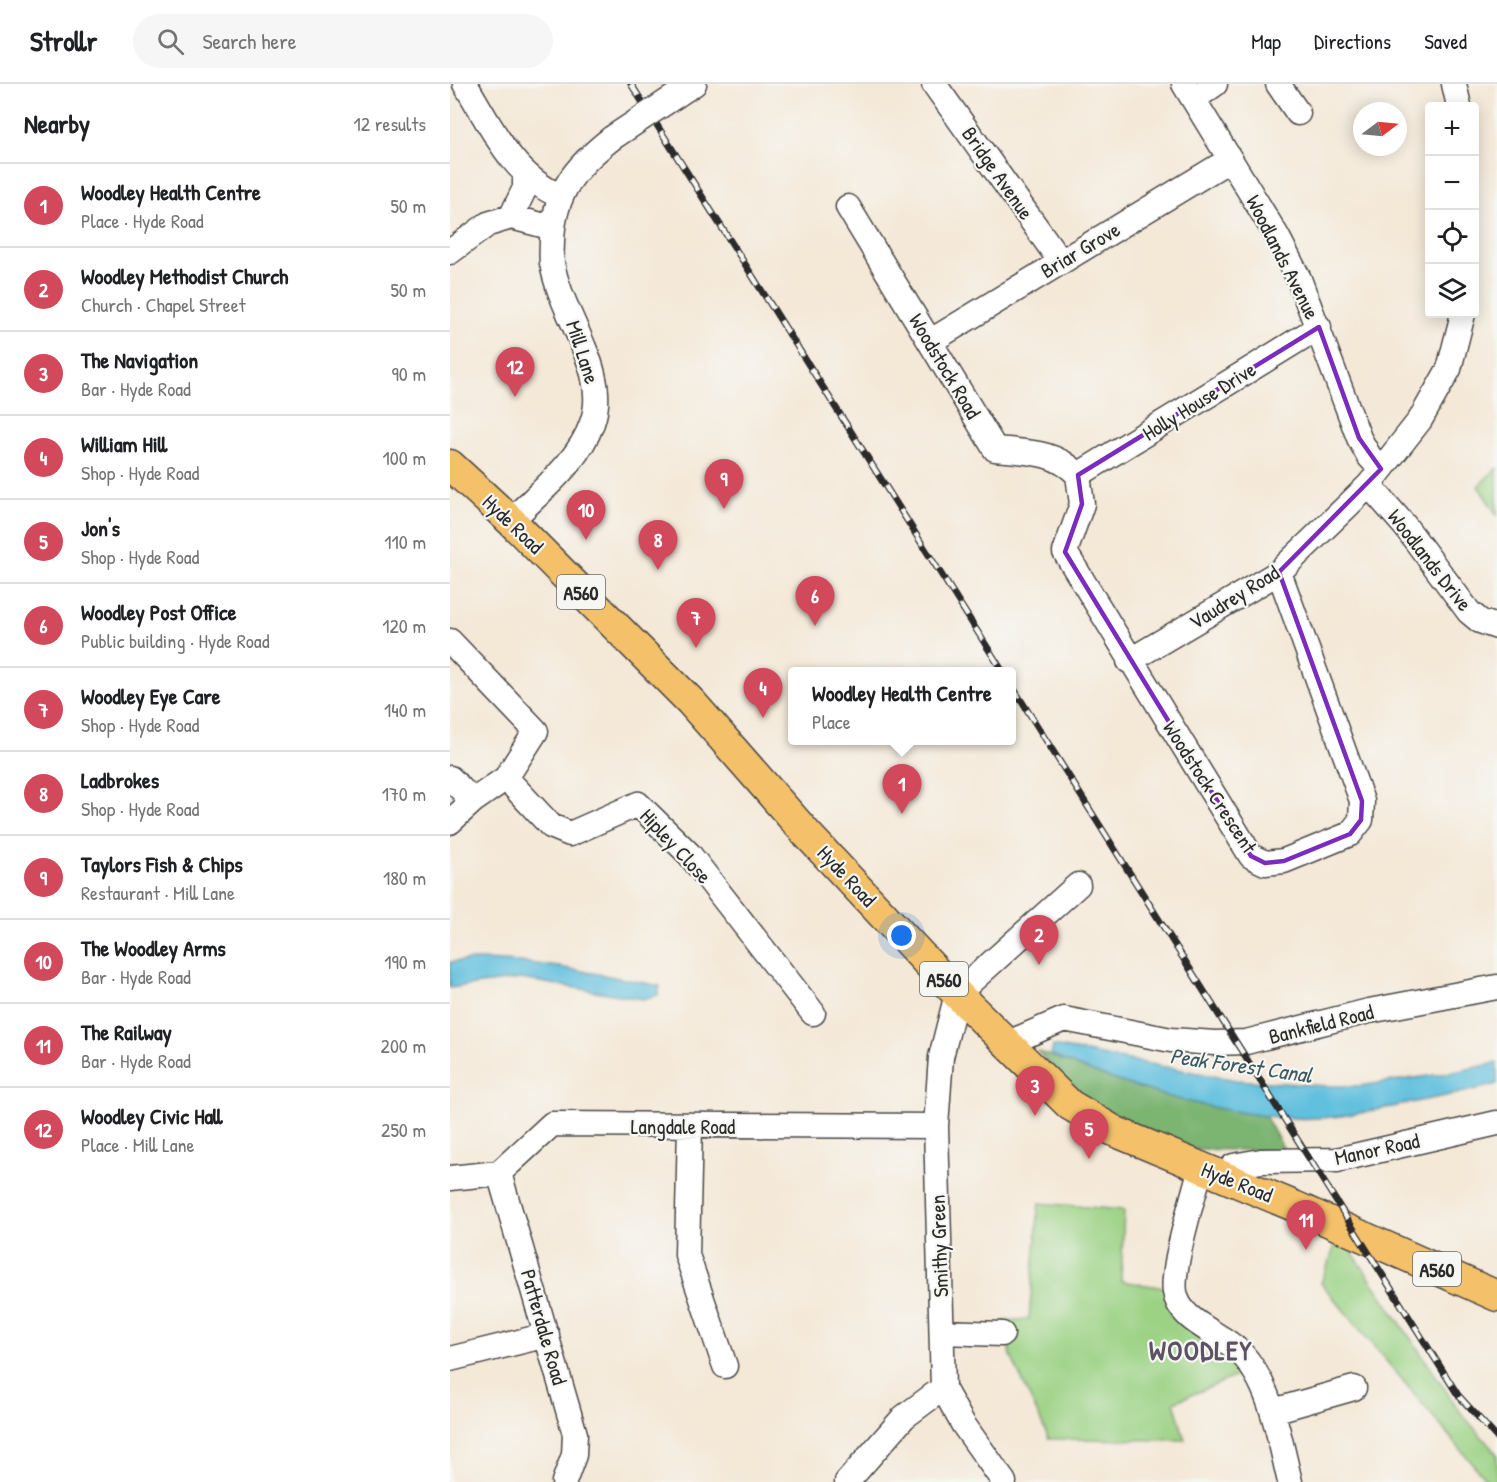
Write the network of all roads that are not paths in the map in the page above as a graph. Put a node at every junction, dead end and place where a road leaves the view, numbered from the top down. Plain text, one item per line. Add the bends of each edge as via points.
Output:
1 (465, 84) edge
2 (934, 84) edge
3 (1215, 84) edge
4 (1278, 84) edge
5 (1454, 84) edge
6 (685, 90) edge
7 (1189, 92) edge
8 (1458, 102) edge
9 (1298, 113) dead end
10 (1229, 160) junction
11 (525, 175) junction
12 (560, 196) junction
13 (848, 207) dead end
14 (511, 217) junction
15 (553, 228) junction
16 (450, 252) edge
17 (1061, 262) junction
18 (1462, 318) edge
19 (1319, 327) junction
20 (931, 341) junction
21 (450, 465) edge
22 (1078, 475) junction
23 (1375, 477) junction
24 (511, 520) junction
25 (1279, 572) junction
26 (1497, 627) edge
27 (450, 641) edge
28 (1129, 661) junction
29 (450, 778) edge
30 (506, 778) junction
31 (473, 801) junction
32 (450, 822) edge
33 (1078, 885) dead end
34 (1497, 987) edge
35 (957, 994) junction
36 (813, 1013) dead end
37 (1006, 1044) junction
38 (1497, 1123) edge
39 (690, 1126) junction
40 (936, 1126) junction
41 (1213, 1172) junction
42 (499, 1173) junction
43 (450, 1178) edge
44 (1497, 1296) edge
45 (942, 1332) junction
46 (1002, 1334) dead end
47 (547, 1335) junction
48 (450, 1359) edge
49 (725, 1366) dead end
50 (944, 1388) junction
51 (1354, 1388) dead end
52 (1273, 1411) junction
53 (564, 1482) edge
54 (848, 1482) edge
55 (1004, 1482) edge
56 (1290, 1482) edge

1 - 11 street
2 - 17 street, Bridge Avenue
3 - 7 street
4 - 9 street
5 - 8 street
6 - 12 street, Mill Lane, bridge via 612,138 577,169
7 - 10 street, Woodlands Avenue
10 - 17 street, Briar Grove
10 - 19 street, Woodlands Avenue via 1277,236
11 - 12 street
11 - 14 street via 525,188
12 - 15 street, Mill Lane
13 - 20 street, Woodstock Road
14 - 15 street
14 - 16 street via 488,224
15 - 24 street, Mill Lane via 551,261 559,290 592,366 597,395 593,422 580,449
17 - 20 street, Briar Grove
18 - 23 street, Vaudrey Road via 1449,369 1420,420
19 - 22 street, Holly House Drive
19 - 23 street, Woodlands Avenue
20 - 22 street, Woodstock Road via 995,449 1041,453 1068,464
21 - 24 main road, Hyde Road / A560
22 - 28 street, Woodstock Crescent via 1082,504 1065,552
23 - 25 street, Vaudrey Road
23 - 26 street, Woodlands Drive via 1405,526 1464,606 1480,621
24 - 35 main road, Hyde Road / A560 via 691,702 806,833
25 - 28 street, Vaudrey Road
25 - 28 street, Woodstock Crescent via 1362,801 1361,820 1350,834 1284,861 1265,863 1251,856
27 - 30 street via 536,731
29 - 31 street
30 - 31 street
30 - 36 street, Hipley Close via 551,826 570,834 638,804 689,854
31 - 32 street
33 - 35 street
34 - 37 street, Bankfield Road via 1369,1011 1246,1042 1171,1040 1064,1019
35 - 37 main road, Hyde Road / A560
35 - 40 street, Smithy Green via 941,1057
37 - 41 main road, Hyde Road / A560 via 1070,1106 1114,1131
38 - 41 street, Manor Road via 1337,1160 1252,1162
39 - 40 street, Langdale Road
39 - 42 street, Langdale Road via 552,1124
39 - 49 street via 687,1255
40 - 45 street, Smithy Green
41 - 44 main road, Hyde Road / A560
41 - 52 street via 1181,1249 1174,1291 1181,1309 1240,1352
42 - 43 street
42 - 47 street, Patterdale Road
45 - 46 street
45 - 50 street, Smithy Green
47 - 48 street
47 - 53 street, Patterdale Road via 575,1434 574,1455
50 - 54 street via 903,1417
50 - 55 street, Smithy Green via 963,1424
51 - 52 street
52 - 56 street

